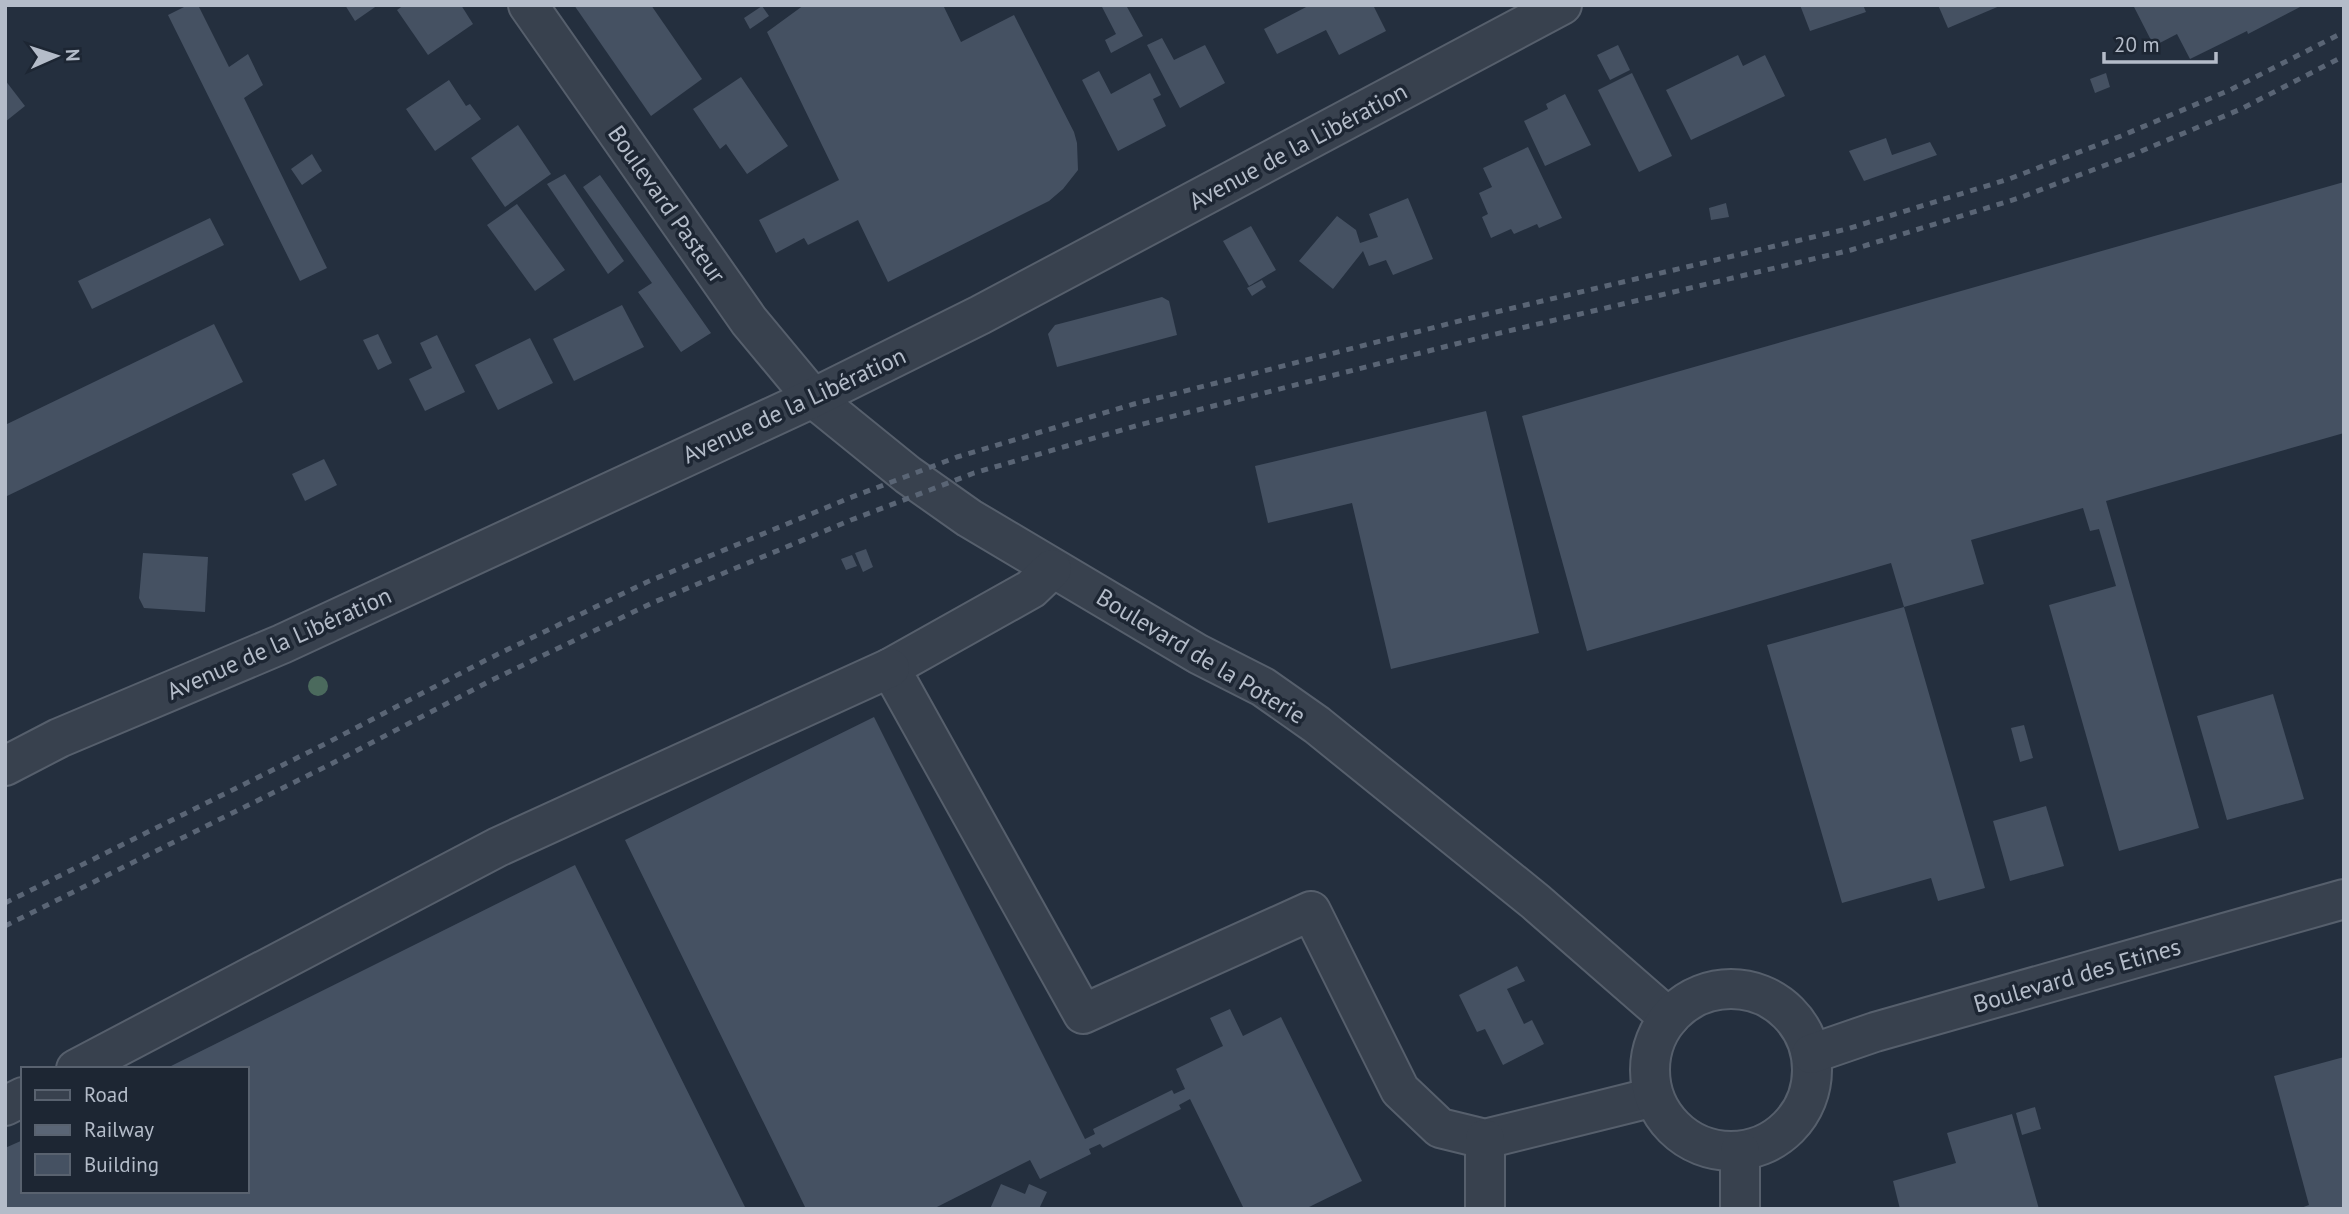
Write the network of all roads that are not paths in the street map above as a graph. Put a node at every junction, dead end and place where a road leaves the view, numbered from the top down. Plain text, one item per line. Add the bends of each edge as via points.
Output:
1 (528, 5) edge
2 (1540, 10) edge
3 (813, 398) junction
4 (1052, 569) junction
5 (890, 668) junction
6 (5, 766) edge
7 (2344, 899) edge
8 (1669, 1018) junction
9 (1811, 1054) junction
10 (80, 1067) edge
11 (1654, 1097) junction
12 (21, 1098) edge
13 (5, 1106) edge
14 (1485, 1139) junction
15 (1740, 1151) junction
16 (1485, 1209) edge
17 (1740, 1209) edge

1 - 3 street, Boulevard Pasteur via 749,321
2 - 3 street, Avenue de la Libération via 980,315
3 - 4 street, Boulevard de la Poterie via 969,519
3 - 6 street, Avenue de la Libération via 282,644 59,738
4 - 5 street via 1031,589
4 - 8 street, Boulevard de la Poterie via 1263,687 1317,725
5 - 10 street via 498,847
5 - 14 street via 1083,1014 1311,911 1400,1090 1440,1128
7 - 9 street, Boulevard des Etines
8 - 9 street via 1688,1001 1712,990 1738,988 1763,995 1785,1009 1802,1030
8 - 11 street via 1651,1055
9 - 15 street via 1811,1081 1803,1107 1788,1128 1766,1144
11 - 14 street
11 - 15 street via 1667,1121 1687,1139 1713,1150
12 - 13 street
14 - 16 street
15 - 17 street

